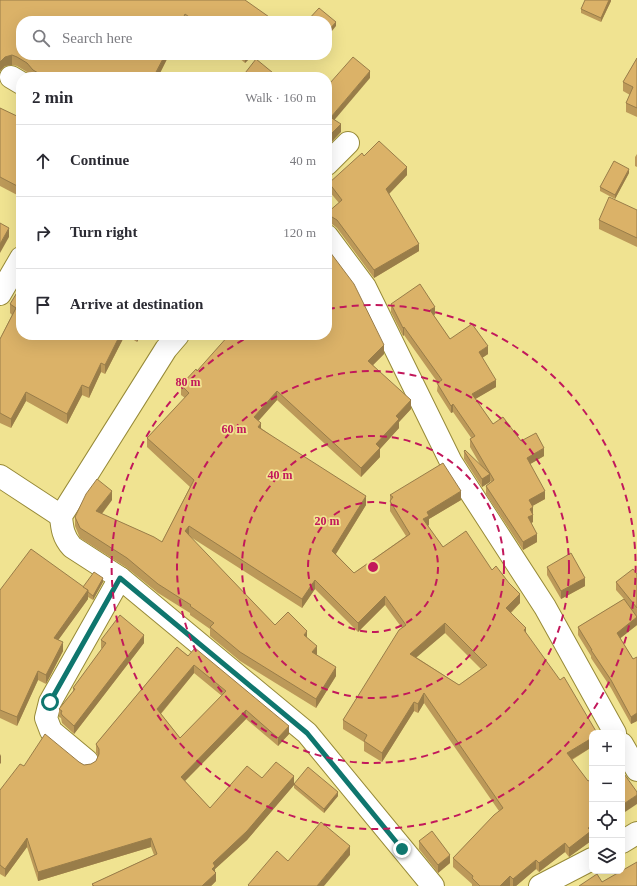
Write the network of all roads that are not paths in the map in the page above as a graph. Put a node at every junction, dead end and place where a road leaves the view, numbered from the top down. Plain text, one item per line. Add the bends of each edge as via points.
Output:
1 (348, 143) dead end
2 (332, 159) edge
3 (332, 243) edge
4 (16, 267) edge
5 (0, 294) edge
6 (174, 340) edge
7 (0, 476) edge
8 (61, 516) junction
9 (120, 578) junction
10 (613, 730) edge
11 (625, 749) edge
12 (87, 761) dead end
13 (637, 770) edge
14 (637, 833) edge
15 (625, 840) edge
16 (589, 861) edge
17 (433, 886) edge
18 (540, 886) edge

1 - 2 street
3 - 10 street via 365,287 451,462 545,607
4 - 5 street
6 - 8 street
7 - 8 street
8 - 9 street via 62,529 68,543
9 - 12 street via 50,702 46,718 51,731
9 - 17 street via 307,733
11 - 13 street
14 - 15 street
16 - 18 street

